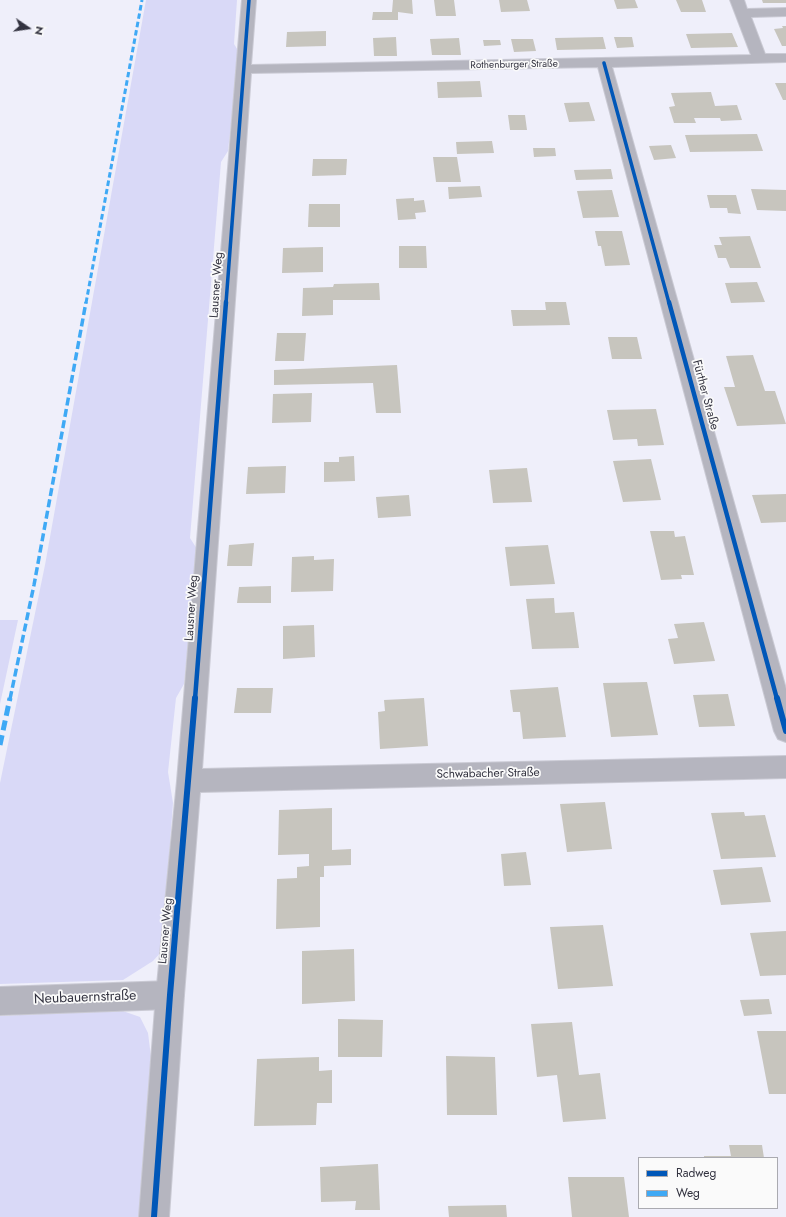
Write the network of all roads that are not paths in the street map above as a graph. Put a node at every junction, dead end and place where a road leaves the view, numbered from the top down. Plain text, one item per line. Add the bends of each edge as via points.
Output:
1 (249, 0) edge
2 (739, 6) edge
3 (786, 12) edge
4 (760, 58) junction
5 (786, 58) edge
6 (604, 63) junction
7 (243, 69) junction
8 (786, 731) edge
9 (786, 767) edge
10 (189, 781) junction
11 (170, 995) junction
12 (0, 1001) edge
13 (154, 1217) edge

1 - 7 street, Lausner Weg
2 - 3 street
2 - 4 street
4 - 5 street, Rothenburger Straße
4 - 6 street, Rothenburger Straße
6 - 7 street, Rothenburger Straße
6 - 8 street, Fürther Straße
7 - 10 street, Lausner Weg
9 - 10 street, Schwabacher Straße
10 - 11 street, Lausner Weg
11 - 12 street, Neubauernstraße
11 - 13 street, Lausner Weg

